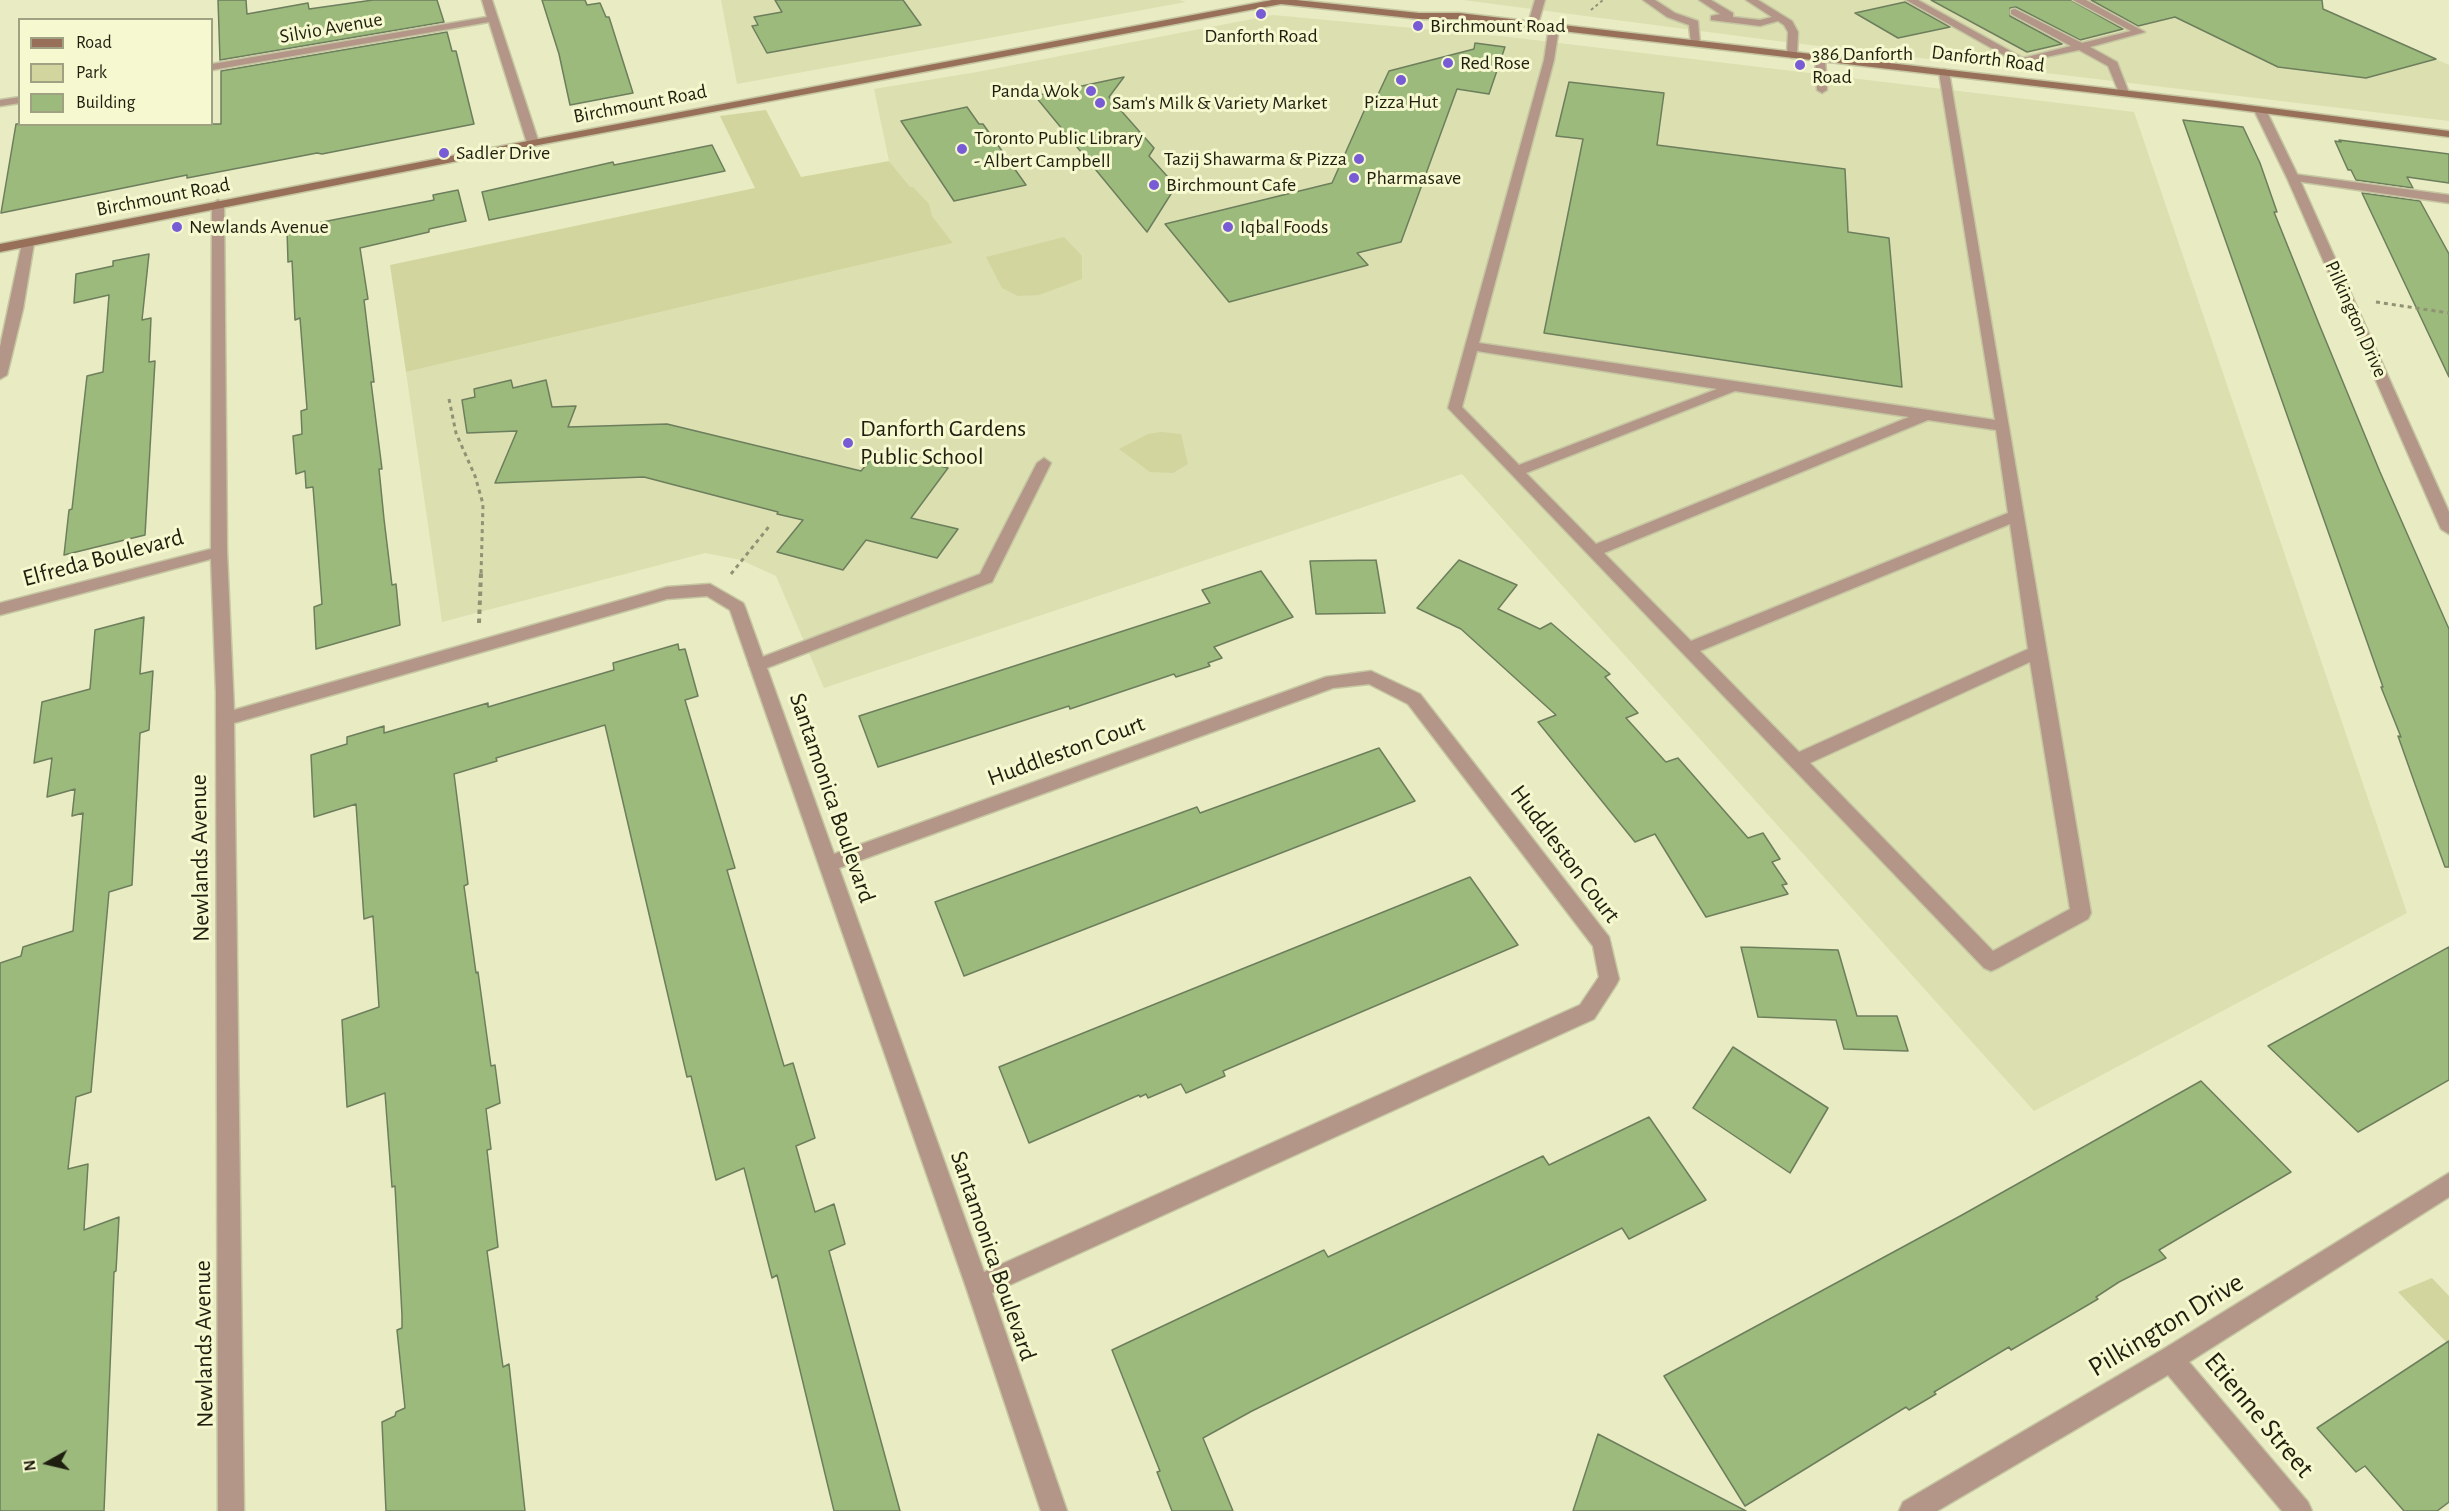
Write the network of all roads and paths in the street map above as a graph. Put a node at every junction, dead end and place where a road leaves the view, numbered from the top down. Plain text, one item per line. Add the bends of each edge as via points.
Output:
1 (487, 0) edge
2 (1266, 0) edge
3 (1369, 0) edge
4 (1540, 0) edge
5 (1648, 0) edge
6 (1704, 0) edge
7 (1751, 0) edge
8 (1911, 0) edge
9 (2078, 0) edge
10 (1284, 1) edge
11 (2014, 12) dead end
12 (1452, 15) junction
13 (1714, 18) junction
14 (1780, 18) junction
15 (492, 19) junction
16 (1694, 22) junction
17 (1533, 24) junction
18 (1554, 27) junction
19 (1696, 43) junction
20 (2080, 47) junction
21 (1792, 55) junction
22 (1820, 58) junction
23 (213, 67) edge
24 (1944, 72) junction
25 (1822, 90) dead end
26 (2124, 93) junction
27 (18, 100) edge
28 (0, 103) edge
29 (2260, 110) junction
30 (2449, 134) edge
31 (533, 143) junction
32 (2293, 178) junction
33 (2449, 199) edge
34 (218, 204) junction
35 (28, 243) junction
36 (0, 248) edge
37 (2346, 297) junction
38 (2449, 313) edge
39 (1472, 346) junction
40 (0, 375) edge
41 (1734, 387) junction
42 (448, 399) dead end
43 (1926, 415) junction
44 (2003, 426) junction
45 (1044, 463) dead end
46 (1517, 471) junction
47 (2018, 515) junction
48 (771, 524) dead end
49 (2449, 529) edge
50 (1594, 551) junction
51 (219, 552) junction
52 (715, 593) junction
53 (0, 609) edge
54 (483, 645) junction
55 (1689, 649) junction
56 (2037, 652) junction
57 (758, 665) junction
58 (224, 719) junction
59 (1796, 761) junction
60 (828, 864) junction
61 (2449, 1184) edge
62 (978, 1287) junction
63 (2171, 1359) junction
64 (231, 1511) edge
65 (1054, 1511) edge
66 (1912, 1511) edge
67 (2299, 1511) edge

1 - 15 street
2 - 10 main road, Danforth Road
3 - 12 main road, Danforth Road
4 - 17 street
5 - 16 street via 1671,15
6 - 13 street via 1729,15
7 - 14 street
8 - 20 street via 2022,62
9 - 20 street via 2140,32
10 - 12 main road, Danforth Road via 1419,16
10 - 31 main road, Birchmount Road
11 - 20 street
12 - 17 main road, Danforth Road
13 - 14 street via 1760,23
13 - 16 street
14 - 21 street via 1793,32
15 - 23 street, Silvio Avenue
15 - 31 street
16 - 19 street
17 - 18 main road, Danforth Road
18 - 19 main road, Danforth Road
18 - 39 street via 1549,60
19 - 21 main road, Danforth Road
20 - 26 street via 2114,64
21 - 22 main road, Danforth Road
22 - 24 main road, Danforth Road
22 - 25 street
24 - 26 main road, Danforth Road
24 - 44 street
26 - 29 main road, Danforth Road
27 - 28 street
29 - 30 main road, Danforth Road
29 - 32 street, Pilkington Drive
31 - 34 main road, Birchmount Road
32 - 33 street
32 - 37 street, Pilkington Drive
34 - 35 main road, Birchmount Road
34 - 51 street, Newlands Avenue
35 - 36 main road, Birchmount Road
35 - 40 street
37 - 38 path
37 - 49 street, Pilkington Drive
39 - 41 street
39 - 46 street via 1455,408
41 - 43 street
41 - 46 street
42 - 54 path via 456,433 483,504 478,621
43 - 44 street
43 - 50 street
44 - 47 street
45 - 57 street via 986,578
46 - 50 street
47 - 55 street
47 - 56 street
48 - 52 path
50 - 55 street
51 - 53 street, Elfreda Boulevard
51 - 58 street, Newlands Avenue
52 - 54 street via 667,593
52 - 57 street, Santamonica Boulevard via 736,607
54 - 58 street
55 - 59 street
56 - 59 street
56 - 59 street via 2081,913 1991,962
57 - 60 street, Santamonica Boulevard
58 - 64 street, Newlands Avenue
60 - 62 street, Santamonica Boulevard
60 - 62 street, Huddleston Court via 1332,682 1371,677 1414,699 1602,943 1609,979 1587,1012
61 - 63 street, Pilkington Drive
62 - 65 street, Santamonica Boulevard
63 - 66 street, Pilkington Drive
63 - 67 street, Etienne Street

